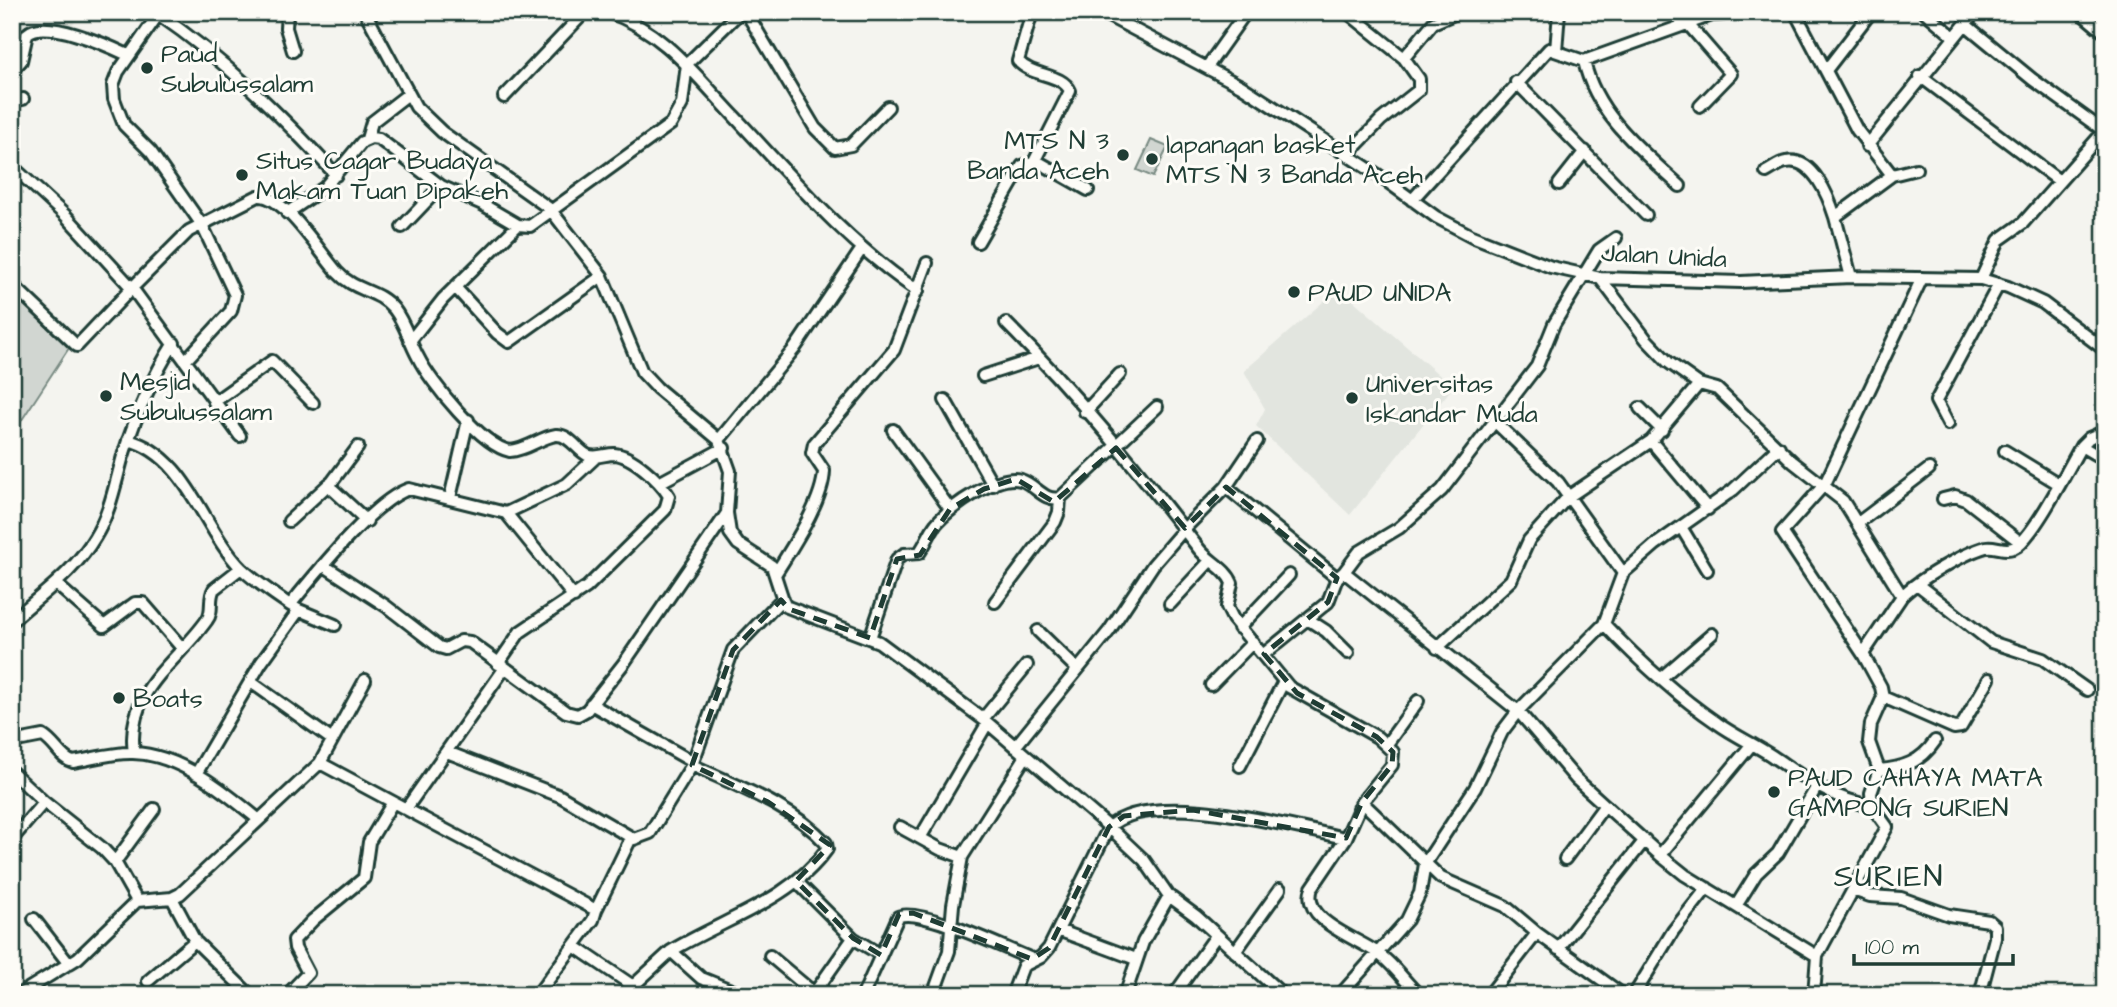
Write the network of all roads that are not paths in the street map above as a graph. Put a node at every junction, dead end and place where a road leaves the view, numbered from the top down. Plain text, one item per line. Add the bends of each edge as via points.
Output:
1 (287, 12) edge
2 (365, 12) edge
3 (585, 12) edge
4 (608, 12) edge
5 (743, 12) edge
6 (1031, 12) edge
7 (1101, 12) edge
8 (1246, 12) edge
9 (1347, 12) edge
10 (1459, 12) edge
11 (1559, 12) edge
12 (1753, 12) edge
13 (1795, 12) edge
14 (1871, 12) edge
15 (1925, 12) edge
16 (1975, 12) edge
17 (2080, 12) edge
18 (159, 13) edge
19 (1687, 23) junction
20 (1965, 24) junction
21 (2105, 33) edge
22 (1954, 37) junction
23 (293, 51) dead end
24 (1556, 51) junction
25 (128, 55) junction
26 (1404, 58) junction
27 (1584, 61) junction
28 (687, 64) junction
29 (1207, 66) junction
30 (1827, 69) junction
31 (12, 70) edge
32 (1920, 76) junction
33 (1516, 82) junction
34 (407, 94) junction
35 (504, 97) dead end
36 (1700, 106) dead end
37 (888, 107) dead end
38 (2104, 130) edge
39 (367, 139) junction
40 (1867, 146) junction
41 (1586, 151) junction
42 (1347, 155) junction
43 (1036, 162) junction
44 (12, 166) edge
45 (1916, 169) dead end
46 (1766, 173) dead end
47 (336, 174) junction
48 (1892, 175) junction
49 (2058, 180) junction
50 (1559, 184) dead end
51 (441, 186) junction
52 (1680, 186) dead end
53 (1088, 190) dead end
54 (1412, 200) junction
55 (550, 209) junction
56 (287, 214) junction
57 (1646, 215) dead end
58 (1835, 217) junction
59 (202, 225) junction
60 (518, 225) junction
61 (402, 227) dead end
62 (1616, 238) dead end
63 (978, 242) dead end
64 (861, 250) junction
65 (926, 263) dead end
66 (1584, 273) junction
67 (602, 276) junction
68 (1851, 277) junction
69 (1600, 278) junction
70 (1922, 278) junction
71 (1981, 279) junction
72 (12, 284) edge
73 (1999, 284) junction
74 (456, 287) junction
75 (132, 288) junction
76 (918, 291) junction
77 (1006, 323) dead end
78 (410, 341) junction
79 (174, 343) junction
80 (2105, 350) edge
81 (1039, 358) junction
82 (186, 360) junction
83 (1120, 374) dead end
84 (983, 376) dead end
85 (1699, 384) junction
86 (945, 400) dead end
87 (214, 402) junction
88 (313, 402) dead end
89 (1157, 407) dead end
90 (1640, 408) dead end
91 (1085, 412) junction
92 (468, 420) junction
93 (1494, 421) junction
94 (1948, 424) dead end
95 (893, 430) dead end
96 (1662, 430) junction
97 (2105, 431) edge
98 (240, 436) dead end
99 (128, 440) junction
100 (1257, 441) dead end
101 (1651, 441) junction
102 (722, 444) junction
103 (2081, 446) junction
104 (358, 447) dead end
105 (1779, 447) junction
106 (1116, 448) junction
107 (2005, 451) dead end
108 (596, 457) junction
109 (2105, 460) edge
110 (1929, 469) dead end
111 (659, 483) junction
112 (329, 484) junction
113 (1825, 484) junction
114 (2059, 484) junction
115 (993, 485) junction
116 (1226, 487) junction
117 (1568, 497) junction
118 (450, 498) junction
119 (1060, 498) junction
120 (1943, 499) dead end
121 (950, 509) junction
122 (1708, 509) junction
123 (506, 513) junction
124 (727, 513) junction
125 (289, 521) dead end
126 (367, 521) junction
127 (1858, 523) junction
128 (1681, 527) junction
129 (1185, 528) junction
130 (2020, 542) junction
131 (1209, 562) junction
132 (323, 565) junction
133 (241, 568) junction
134 (1707, 570) dead end
135 (776, 573) junction
136 (1623, 573) junction
137 (1289, 575) dead end
138 (1341, 575) junction
139 (56, 584) junction
140 (1917, 584) junction
141 (1902, 596) junction
142 (574, 597) junction
143 (781, 600) junction
144 (995, 602) dead end
145 (1170, 604) dead end
146 (294, 608) junction
147 (13, 620) edge
148 (1309, 620) junction
149 (1604, 624) junction
150 (335, 625) dead end
151 (1239, 628) junction
152 (1038, 631) dead end
153 (1712, 634) dead end
154 (870, 638) junction
155 (1253, 642) junction
156 (182, 648) junction
157 (1437, 648) junction
158 (1348, 653) dead end
159 (1863, 653) junction
160 (1264, 654) junction
161 (1027, 665) dead end
162 (501, 666) junction
163 (1077, 669) junction
164 (1661, 678) junction
165 (1989, 679) dead end
166 (365, 680) dead end
167 (1284, 681) junction
168 (251, 682) junction
169 (1211, 685) dead end
170 (2087, 690) dead end
171 (1883, 697) junction
172 (1418, 701) dead end
173 (591, 704) junction
174 (1518, 711) junction
175 (985, 721) junction
176 (331, 739) junction
177 (1935, 741) dead end
178 (12, 743) edge
179 (1387, 744) junction
180 (1752, 744) junction
181 (1015, 747) junction
182 (134, 752) junction
183 (447, 752) junction
184 (1026, 756) junction
185 (692, 763) junction
186 (320, 764) junction
187 (1240, 766) dead end
188 (1879, 770) junction
189 (12, 772) edge
190 (196, 774) junction
191 (1816, 788) junction
192 (44, 802) junction
193 (393, 802) junction
194 (1362, 802) junction
195 (1605, 805) junction
196 (1872, 806) junction
197 (154, 809) dead end
198 (406, 809) junction
199 (258, 819) junction
200 (900, 827) dead end
201 (1110, 827) junction
202 (631, 838) junction
203 (920, 838) junction
204 (1346, 838) junction
205 (12, 839) edge
206 (1644, 840) junction
207 (1660, 855) junction
208 (962, 857) junction
209 (1565, 859) dead end
210 (115, 862) junction
211 (1425, 864) junction
212 (796, 881) junction
213 (1707, 888) junction
214 (1280, 889) dead end
215 (1853, 890) junction
216 (1168, 896) junction
217 (172, 898) junction
218 (137, 901) junction
219 (1736, 906) junction
220 (596, 910) junction
221 (34, 919) dead end
222 (953, 928) junction
223 (1058, 930) junction
224 (1537, 933) junction
225 (1216, 936) junction
226 (853, 938) junction
227 (195, 941) junction
228 (574, 946) junction
229 (1558, 949) junction
230 (671, 951) junction
231 (1235, 952) junction
232 (1377, 952) junction
233 (881, 955) junction
234 (770, 956) dead end
235 (1816, 956) junction
236 (1032, 959) junction
237 (1136, 959) junction
238 (69, 964) junction
239 (148, 981) dead end
240 (1609, 985) junction
241 (632, 990) edge
242 (1129, 993) edge
243 (813, 994) edge
244 (18, 995) edge
245 (250, 995) edge
246 (287, 995) edge
247 (537, 995) edge
248 (743, 995) edge
249 (863, 995) edge
250 (933, 995) edge
251 (1012, 995) edge
252 (1174, 995) edge
253 (1283, 995) edge
254 (1340, 995) edge
255 (1419, 995) edge
256 (1489, 995) edge
257 (1601, 995) edge
258 (1623, 995) edge
259 (1634, 995) edge
260 (1814, 995) edge
261 (1980, 995) edge

1 - 23 street
2 - 34 street
3 - 35 street
4 - 28 street via 645,29
5 - 28 street
5 - 37 street via 815,128 835,148 851,145
6 - 43 street via 1018,61 1031,71 1062,81 1070,91
7 - 29 street, Jalan Unida
8 - 29 street
9 - 26 street
10 - 26 street via 1433,23
11 - 24 street
12 - 19 street via 1712,15
13 - 30 street
14 - 30 street
15 - 22 street
16 - 20 street
17 - 21 street
18 - 25 street
18 - 47 street via 214,57
19 - 27 street
19 - 36 street via 1731,74
20 - 22 street
20 - 38 street
22 - 32 street
24 - 27 street
24 - 33 street via 1549,49 1541,55
25 - 31 street via 73,33 34,30 27,34 21,61
25 - 59 street via 113,85 118,114
26 - 42 street via 1419,79 1419,90
27 - 52 street via 1599,100 1614,121
28 - 55 street via 682,104 671,124
28 - 64 street
29 - 42 street, Jalan Unida
30 - 40 street
32 - 40 street
32 - 49 street
33 - 41 street
33 - 54 street
34 - 39 street via 372,122
34 - 55 street via 442,132
38 - 49 street
39 - 47 street
39 - 51 street via 379,139
40 - 48 street
41 - 50 street
41 - 57 street
42 - 54 street, Jalan Unida
43 - 53 street
43 - 63 street via 1022,166
44 - 75 street
45 - 48 street
46 - 58 street via 1783,162 1801,164 1828,195
47 - 56 street
48 - 58 street
49 - 71 street via 2023,223 2000,240
51 - 60 street
51 - 61 street
54 - 66 street, Jalan Unida via 1472,236 1551,267
55 - 60 street via 530,226
55 - 67 street
56 - 59 street via 272,198 258,195
56 - 78 street via 345,281 386,300 402,320
58 - 68 street
59 - 75 street via 178,240
59 - 82 street via 234,288 235,299 230,311
60 - 74 street
62 - 66 street via 1599,250
64 - 76 street
64 - 102 street
65 - 76 street
66 - 69 street, Jalan Unida
66 - 93 street via 1554,324 1537,366
67 - 74 street via 509,342
67 - 102 street via 642,372
68 - 69 street, Jalan Unida via 1741,282
68 - 70 street, Jalan Unida
69 - 85 street via 1646,339
70 - 71 street, Jalan Unida
70 - 113 street
71 - 73 street, Jalan Unida
72 - 75 street via 77,346
73 - 80 street, Jalan Unida via 2052,309
73 - 94 street via 1936,401
74 - 78 street
75 - 79 street
76 - 135 street via 894,350 814,444 812,453 824,471 823,482
77 - 81 street
78 - 92 street via 429,376
79 - 82 street
79 - 99 street via 149,386
81 - 84 street
81 - 91 street
82 - 87 street
83 - 91 street
85 - 96 street
85 - 105 street via 1717,389
86 - 115 street
87 - 88 street via 272,361
87 - 98 street
89 - 106 street
90 - 96 street
91 - 106 street
92 - 108 street via 505,450 532,447 558,435
92 - 118 street
93 - 117 street
93 - 138 street via 1431,503 1359,552
95 - 121 street
96 - 101 street
97 - 103 street
99 - 133 street via 147,447 170,466
99 - 139 street via 107,516 85,553
100 - 116 street
101 - 117 street
101 - 122 street
102 - 111 street
102 - 124 street via 730,471
103 - 109 street
103 - 114 street
104 - 112 street
105 - 113 street
105 - 122 street
106 - 119 street
106 - 129 street
107 - 114 street
108 - 111 street via 621,456
108 - 123 street via 568,484
110 - 127 street
111 - 142 street via 668,496 665,510 612,566
112 - 125 street
112 - 126 street
113 - 127 street
113 - 159 street via 1782,532
114 - 130 street
115 - 119 street via 1023,480 1049,498
115 - 121 street
116 - 129 street
116 - 138 street
117 - 136 street
117 - 157 street via 1529,540 1511,580
118 - 123 street
118 - 126 street via 409,489 392,497
119 - 144 street via 1055,522
120 - 130 street via 1955,496 1966,500
121 - 154 street via 919,553 897,559
122 - 128 street
123 - 142 street
124 - 135 street via 734,540 764,558
124 - 173 street
126 - 132 street
127 - 141 street
128 - 134 street
128 - 136 street
129 - 131 street
129 - 163 street
130 - 140 street via 2005,550 1988,547
131 - 145 street
131 - 151 street via 1230,578 1227,607
132 - 146 street
132 - 162 street via 441,648 467,641
133 - 146 street
133 - 156 street via 214,589 209,617
135 - 143 street
136 - 149 street
137 - 151 street
138 - 148 street via 1328,601
138 - 157 street
139 - 147 street
139 - 156 street via 104,626 135,603 143,603
140 - 141 street
140 - 170 street via 1991,642 2043,659
141 - 159 street
142 - 162 street via 520,632
143 - 154 street via 789,609
143 - 185 street via 733,650
146 - 150 street
146 - 168 street
148 - 158 street
148 - 160 street
149 - 164 street
149 - 174 street
151 - 155 street
152 - 163 street
153 - 164 street
154 - 175 street
155 - 160 street
155 - 169 street
156 - 182 street via 148,686 132,738
157 - 174 street
159 - 171 street
160 - 167 street
161 - 175 street
162 - 173 street via 569,713 578,715
162 - 183 street
163 - 181 street
164 - 180 street via 1713,721
165 - 171 street via 1961,727
166 - 176 street
167 - 179 street
167 - 187 street
168 - 176 street
168 - 190 street
171 - 188 street via 1869,736
172 - 179 street
173 - 185 street
174 - 195 street via 1576,779
174 - 211 street
175 - 181 street
175 - 203 street
176 - 186 street
177 - 188 street via 1921,759 1897,769
178 - 182 street via 43,736 73,762
179 - 194 street via 1393,752 1392,765
180 - 191 street
180 - 207 street
181 - 184 street
182 - 190 street
183 - 198 street
183 - 202 street via 560,796
184 - 201 street
184 - 208 street
185 - 202 street via 650,833
185 - 212 street via 768,802 824,841 826,850
186 - 193 street
186 - 199 street
188 - 196 street
189 - 192 street
190 - 199 street
191 - 196 street
191 - 219 street via 1778,853 1756,874
192 - 205 street
192 - 210 street
193 - 198 street
193 - 246 street via 369,842 364,878 295,940 293,945 308,973
194 - 204 street
194 - 211 street
195 - 206 street
195 - 209 street
196 - 215 street via 1887,827
197 - 210 street
198 - 220 street
199 - 217 street
200 - 203 street
201 - 204 street via 1132,813 1173,809
201 - 216 street via 1144,859
201 - 223 street
202 - 220 street
203 - 208 street
204 - 232 street via 1312,888 1310,900 1326,921
206 - 207 street
206 - 229 street
207 - 213 street
208 - 222 street
210 - 218 street
211 - 224 street via 1453,885 1505,906
211 - 232 street via 1415,907
212 - 226 street
212 - 230 street via 756,908
213 - 219 street
213 - 259 street
214 - 231 street
215 - 235 street
215 - 261 street via 1989,921 1995,926 1996,938
216 - 225 street
216 - 237 street
217 - 218 street
217 - 227 street
218 - 238 street via 99,941
219 - 235 street
220 - 228 street
221 - 238 street
222 - 233 street via 933,918 905,914 898,917
222 - 236 street
222 - 250 street
223 - 236 street via 1044,955
223 - 237 street
224 - 229 street
224 - 256 street
225 - 231 street
225 - 252 street
226 - 233 street
226 - 243 street
227 - 239 street
227 - 245 street
228 - 241 street
228 - 247 street
229 - 240 street
230 - 241 street
230 - 248 street via 701,978
231 - 253 street
232 - 254 street
232 - 255 street
233 - 249 street
234 - 243 street
235 - 260 street
236 - 251 street via 1023,966
237 - 242 street
238 - 244 street
240 - 257 street
240 - 258 street

